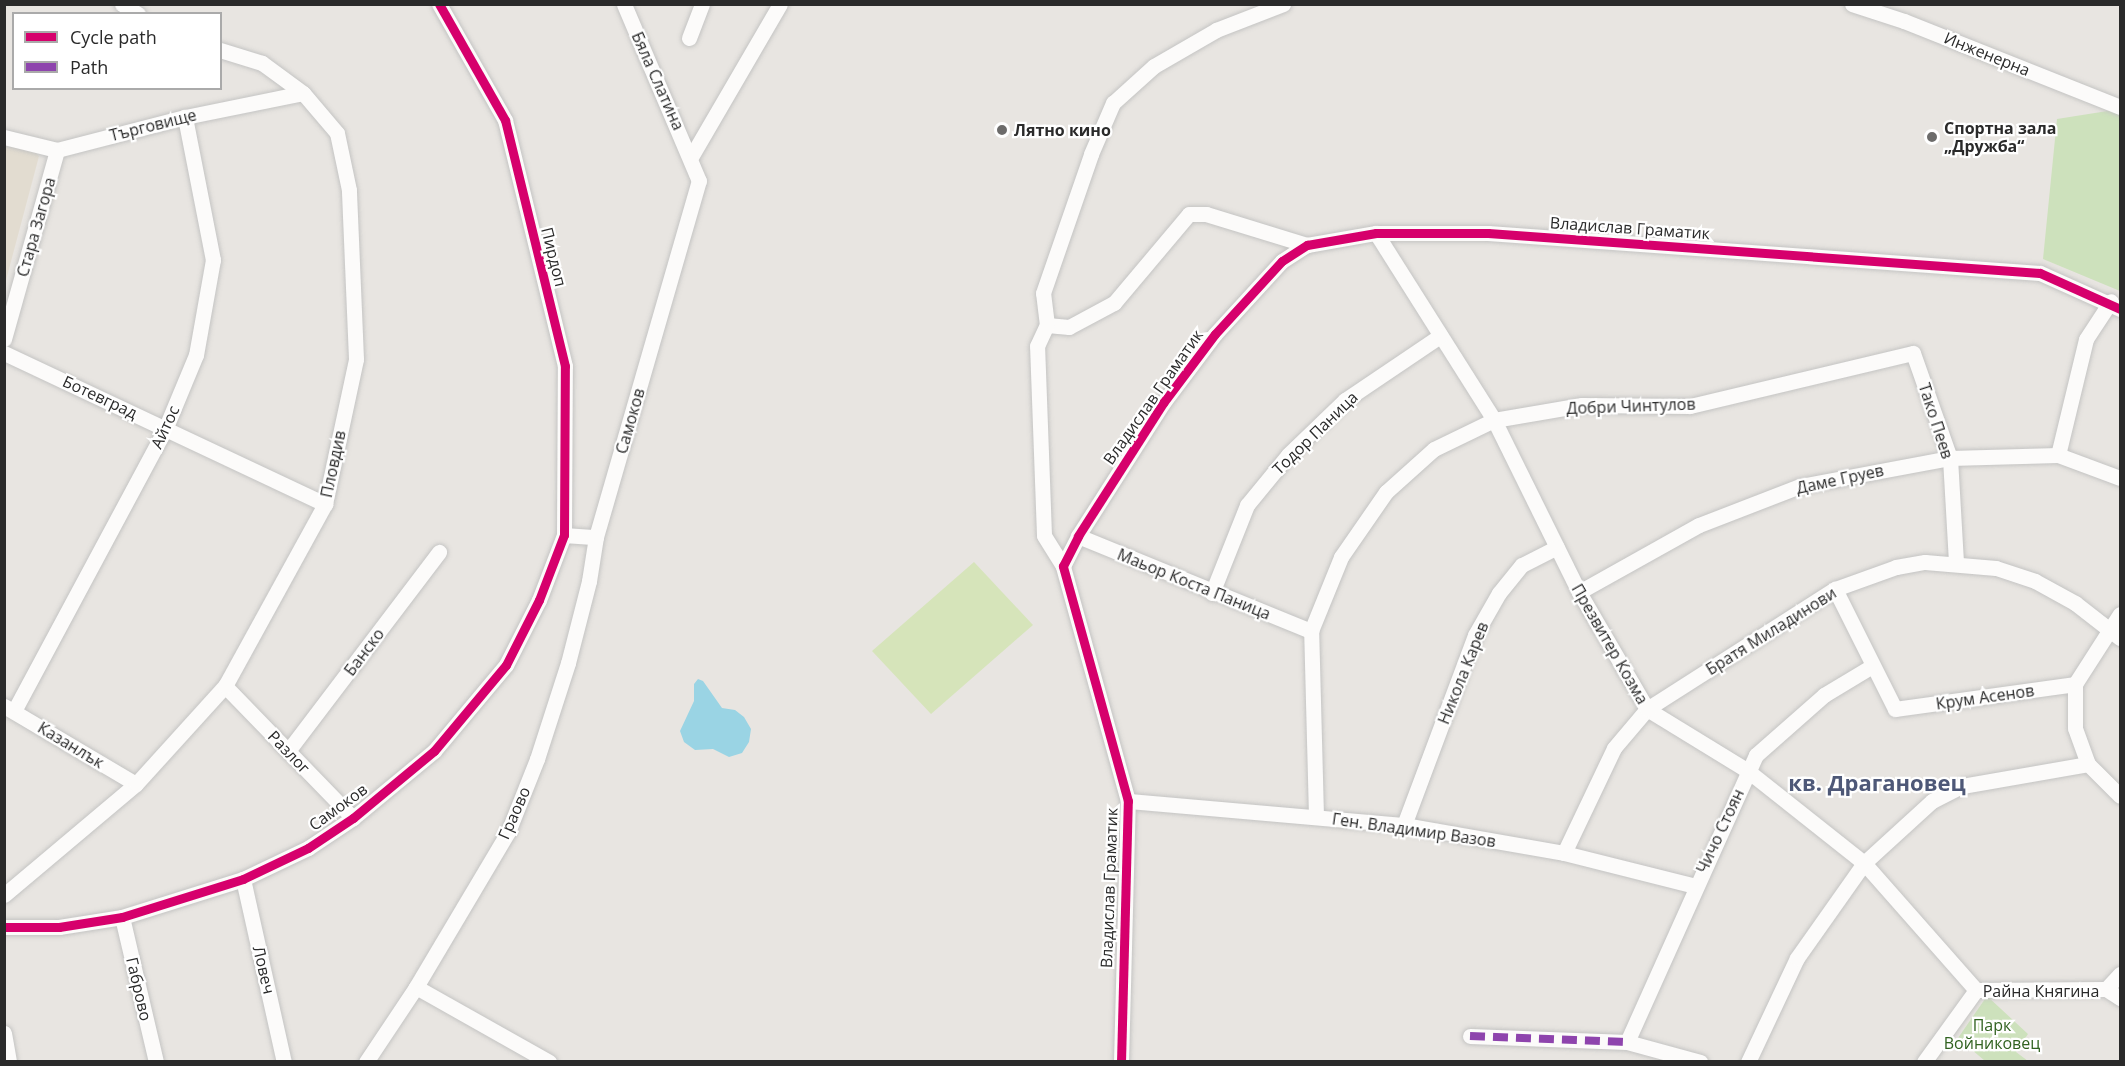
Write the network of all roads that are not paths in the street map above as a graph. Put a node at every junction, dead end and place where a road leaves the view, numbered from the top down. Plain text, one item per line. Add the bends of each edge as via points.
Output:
1 (122, 4) edge
2 (439, 4) edge
3 (624, 4) edge
4 (702, 4) edge
5 (780, 4) edge
6 (1283, 4) edge
7 (1852, 4) edge
8 (135, 12) edge
9 (689, 38) dead end
10 (222, 51) edge
11 (303, 93) junction
12 (2121, 107) edge
13 (185, 117) junction
14 (4, 136) edge
15 (57, 150) junction
16 (692, 157) junction
17 (1376, 233) junction
18 (1307, 245) junction
19 (2116, 305) edge
20 (1047, 325) junction
21 (1440, 336) junction
22 (4, 339) edge
23 (4, 353) edge
24 (1913, 353) joint
25 (1494, 420) junction
26 (166, 427) junction
27 (2058, 455) junction
28 (1950, 458) junction
29 (2121, 478) edge
30 (325, 504) junction
31 (564, 535) junction
32 (1078, 536) junction
33 (596, 537) junction
34 (1557, 547) junction
35 (439, 552) dead end
36 (1956, 562) junction
37 (1063, 566) junction
38 (1835, 589) junction
39 (1579, 592) junction
40 (1212, 593) junction
41 (2121, 614) edge
42 (1311, 631) junction
43 (2116, 633) edge
44 (1872, 666) junction
45 (2075, 684) junction
46 (225, 686) junction
47 (9, 708) edge
48 (1647, 709) junction
49 (288, 751) junction
50 (2088, 764) junction
51 (1748, 771) junction
52 (136, 784) junction
53 (2121, 796) edge
54 (1128, 801) junction
55 (1316, 816) junction
56 (353, 818) junction
57 (1404, 825) junction
58 (1564, 853) junction
59 (1864, 863) junction
60 (243, 879) junction
61 (1695, 886) junction
62 (4, 895) edge
63 (122, 917) junction
64 (4, 927) edge
65 (2121, 974) edge
66 (416, 987) junction
67 (1976, 990) junction
68 (2106, 990) junction
69 (2121, 998) edge
70 (4, 1033) edge
71 (1470, 1036) dead end
72 (1627, 1042) junction
73 (1122, 1054) edge
74 (7, 1061) edge
75 (156, 1062) edge
76 (285, 1062) edge
77 (366, 1062) edge
78 (549, 1062) edge
79 (1700, 1062) edge
80 (1748, 1062) edge
81 (1924, 1062) edge

1 - 8 street
2 - 31 street, Пирдоп via 505,120 565,366
3 - 16 street, Бяла Слатина
4 - 9 street
5 - 16 street
6 - 20 street via 1216,30 1154,66 1113,103 1043,293
7 - 12 street, Инженерна
10 - 11 street, Пловдив via 262,63
11 - 13 street, Търговище
11 - 30 street, Пловдив via 337,133 349,190 356,359
13 - 15 street, Търговище
13 - 26 street, Айтос via 213,260 196,355
14 - 15 street, Търговище
15 - 22 street, Стара Загора
16 - 33 street, Самоков via 699,181
17 - 18 street, Владислав Граматик
17 - 19 street, Владислав Граматик via 1488,233 2040,273
17 - 21 street, Презвитер Козма
18 - 20 street via 1206,214 1189,214 1114,303 1069,327
18 - 32 street, Владислав Граматик via 1282,261 1215,334 1163,403
19 - 27 street via 2086,339
20 - 37 street via 1037,346 1044,535
21 - 25 street, Презвитер Козма
21 - 40 street, Тодор Паница via 1345,400 1288,455 1247,505
23 - 26 street, Ботевград
24 - 25 street, Добри Чинтулов via 1690,406 1582,405
24 - 28 street, Тако Пеев
25 - 34 street, Презвитер Козма
25 - 42 street, Добри Чинтулов via 1434,449 1386,492 1341,557
26 - 30 street, Ботевград
26 - 47 street, Айтос
27 - 28 street, Даме Груев
27 - 29 street, Даме Груев
28 - 36 street, Тако Пеев
28 - 39 street, Даме Груев via 1800,486 1699,525
30 - 46 street, Пловдив
31 - 33 street
31 - 56 street, Самоков via 539,600 506,665 434,751
32 - 37 street, Владислав Граматик
32 - 40 street, Маьор Коста Паница
33 - 66 street, Граово via 568,663 508,832
34 - 39 street, Презвитер Козма
34 - 57 street, Никола Карев via 1522,566 1499,593 1475,635
35 - 49 street, Банско
36 - 38 street, Братя Миладинови via 1896,567
36 - 43 street, Братя Миладинови via 1996,568 2035,581
37 - 54 street, Владислав Граматик
38 - 44 street
38 - 48 street, Братя Миладинови
39 - 48 street, Презвитер Козма
40 - 42 street, Маьор Коста Паница
41 - 43 street
42 - 55 street, Добри Чинтулов
43 - 45 street
44 - 45 street, Крум Асенов via 1895,710
44 - 51 street, Чичо Стоян via 1824,695 1756,755
45 - 50 street via 2075,728
46 - 49 street, Разлог
46 - 52 street, Пловдив
47 - 52 street, Казанлък
48 - 51 street, Презвитер Козма
48 - 58 street, Братя Миладинови via 1614,748
49 - 56 street, Разлог
50 - 53 street
50 - 59 street via 1962,786 1932,801
51 - 59 street, Презвитер Козма
51 - 61 street, Чичо Стоян
52 - 62 street, Пловдив
54 - 55 street, Ген. Владимир Вазов
54 - 73 street, Владислав Граматик via 1120,990
55 - 57 street, Ген. Владимир Вазов
56 - 60 street, Самоков via 308,848
57 - 58 street, Ген. Владимир Вазов
58 - 61 street, Ген. Владимир Вазов
59 - 67 street, Презвитер Козма
59 - 80 street via 1797,958
60 - 63 street, Самоков
60 - 76 street, Ловеч
61 - 72 street, Чичо Стоян
63 - 64 street, Самоков via 59,927
63 - 75 street, Габрово
65 - 68 street
66 - 77 street, Граово
66 - 78 street
67 - 68 street, Райна Княгина
67 - 81 street, Райна Княгина
68 - 69 street, Райна Княгина
70 - 74 street
71 - 72 street
72 - 79 street

